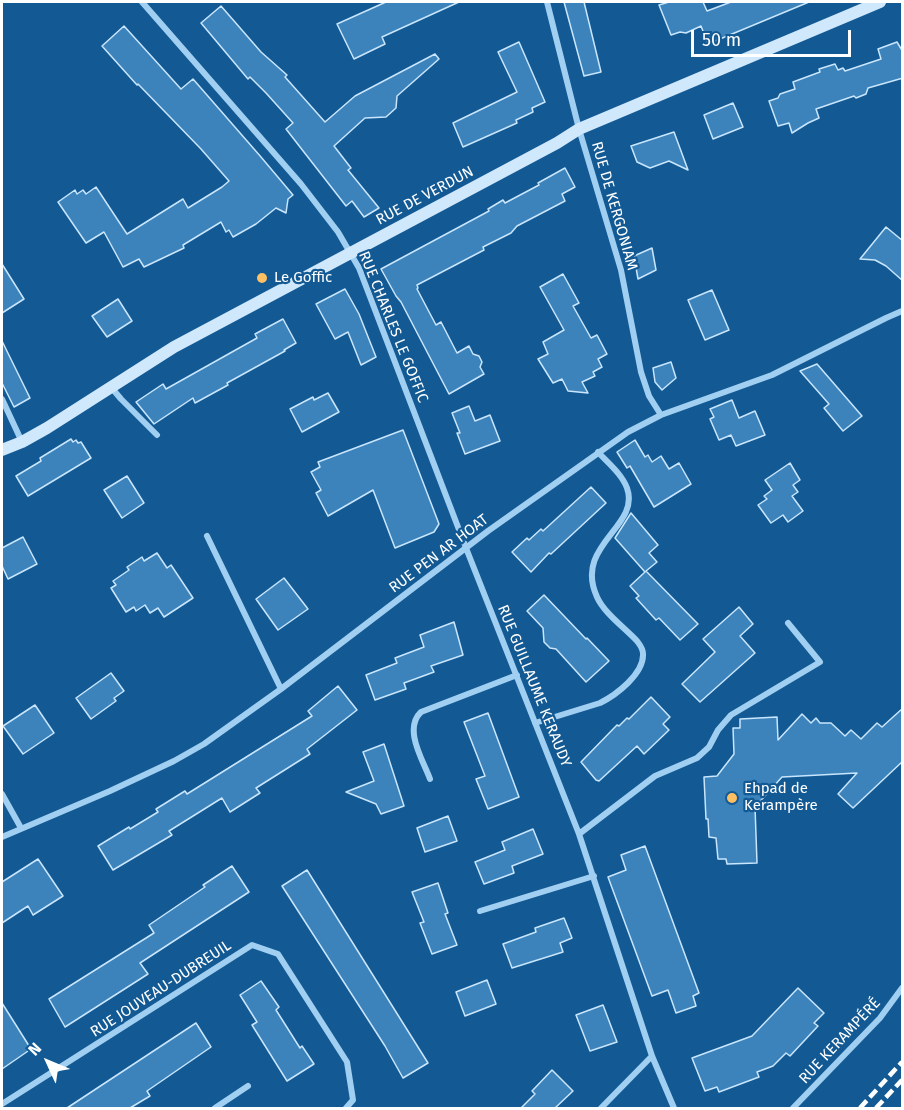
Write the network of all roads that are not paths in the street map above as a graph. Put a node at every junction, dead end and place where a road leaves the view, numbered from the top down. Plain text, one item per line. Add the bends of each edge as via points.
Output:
1 (142, 2) edge
2 (548, 2) edge
3 (880, 2) edge
4 (579, 129) junction
5 (350, 252) junction
6 (903, 311) edge
7 (110, 386) junction
8 (2, 399) edge
9 (661, 415) junction
10 (157, 435) dead end
11 (22, 442) junction
12 (2, 450) edge
13 (598, 452) junction
14 (207, 536) dead end
15 (466, 548) junction
16 (788, 623) dead end
17 (517, 675) junction
18 (281, 689) junction
19 (535, 723) junction
20 (430, 779) dead end
21 (2, 794) edge
22 (21, 828) junction
23 (579, 834) junction
24 (2, 837) edge
25 (594, 876) junction
26 (480, 911) dead end
27 (903, 988) edge
28 (652, 1056) junction
29 (248, 1086) dead end
30 (2, 1104) edge
31 (215, 1108) edge
32 (346, 1108) edge
33 (601, 1108) edge
34 (674, 1108) edge
35 (793, 1108) edge

1 - 5 street, RUE CHARLES LE GOFFIC via 301,184
2 - 4 street, RUE DE KERGONIAM
3 - 4 street, RUE DE VERDUN
4 - 5 street, RUE DE VERDUN
4 - 9 street, RUE DE KERGONIAM via 621,270 641,372
5 - 7 street, RUE DE VERDUN
5 - 15 street, RUE CHARLES LE GOFFIC
6 - 9 street, RUE PEN AR HOAT via 772,375
7 - 10 street
7 - 11 street, RUE DE VERDUN
8 - 11 street
9 - 13 street, RUE PEN AR HOAT
11 - 12 street, RUE DE VERDUN
13 - 15 street, RUE PEN AR HOAT
13 - 19 street via 627,487 628,498 621,522 596,553 593,583 597,597 637,641 643,656 635,674 609,699
14 - 18 street
15 - 17 street, RUE GUILLAUME KERAUDY
15 - 18 street, RUE PEN AR HOAT
16 - 23 street via 820,662 731,715 710,747 697,758 656,776
17 - 19 street, RUE GUILLAUME KERAUDY
17 - 20 street via 416,717 414,735
18 - 22 street, RUE PEN AR HOAT via 174,761
19 - 23 street, RUE GUILLAUME KERAUDY
21 - 22 street
22 - 24 street, RUE PEN AR HOAT
23 - 25 street, RUE GUILLAUME KERAUDY
25 - 26 street
25 - 28 street, RUE GUILLAUME KERAUDY
27 - 35 street, RUE KERAMPÉRÉ via 880,1018
28 - 33 street
28 - 34 street, RUE GUILLAUME KERAUDY
29 - 31 street
30 - 32 street, RUE JOUVEAU-DUBREUIL via 252,945 278,954 346,1062 353,1100

